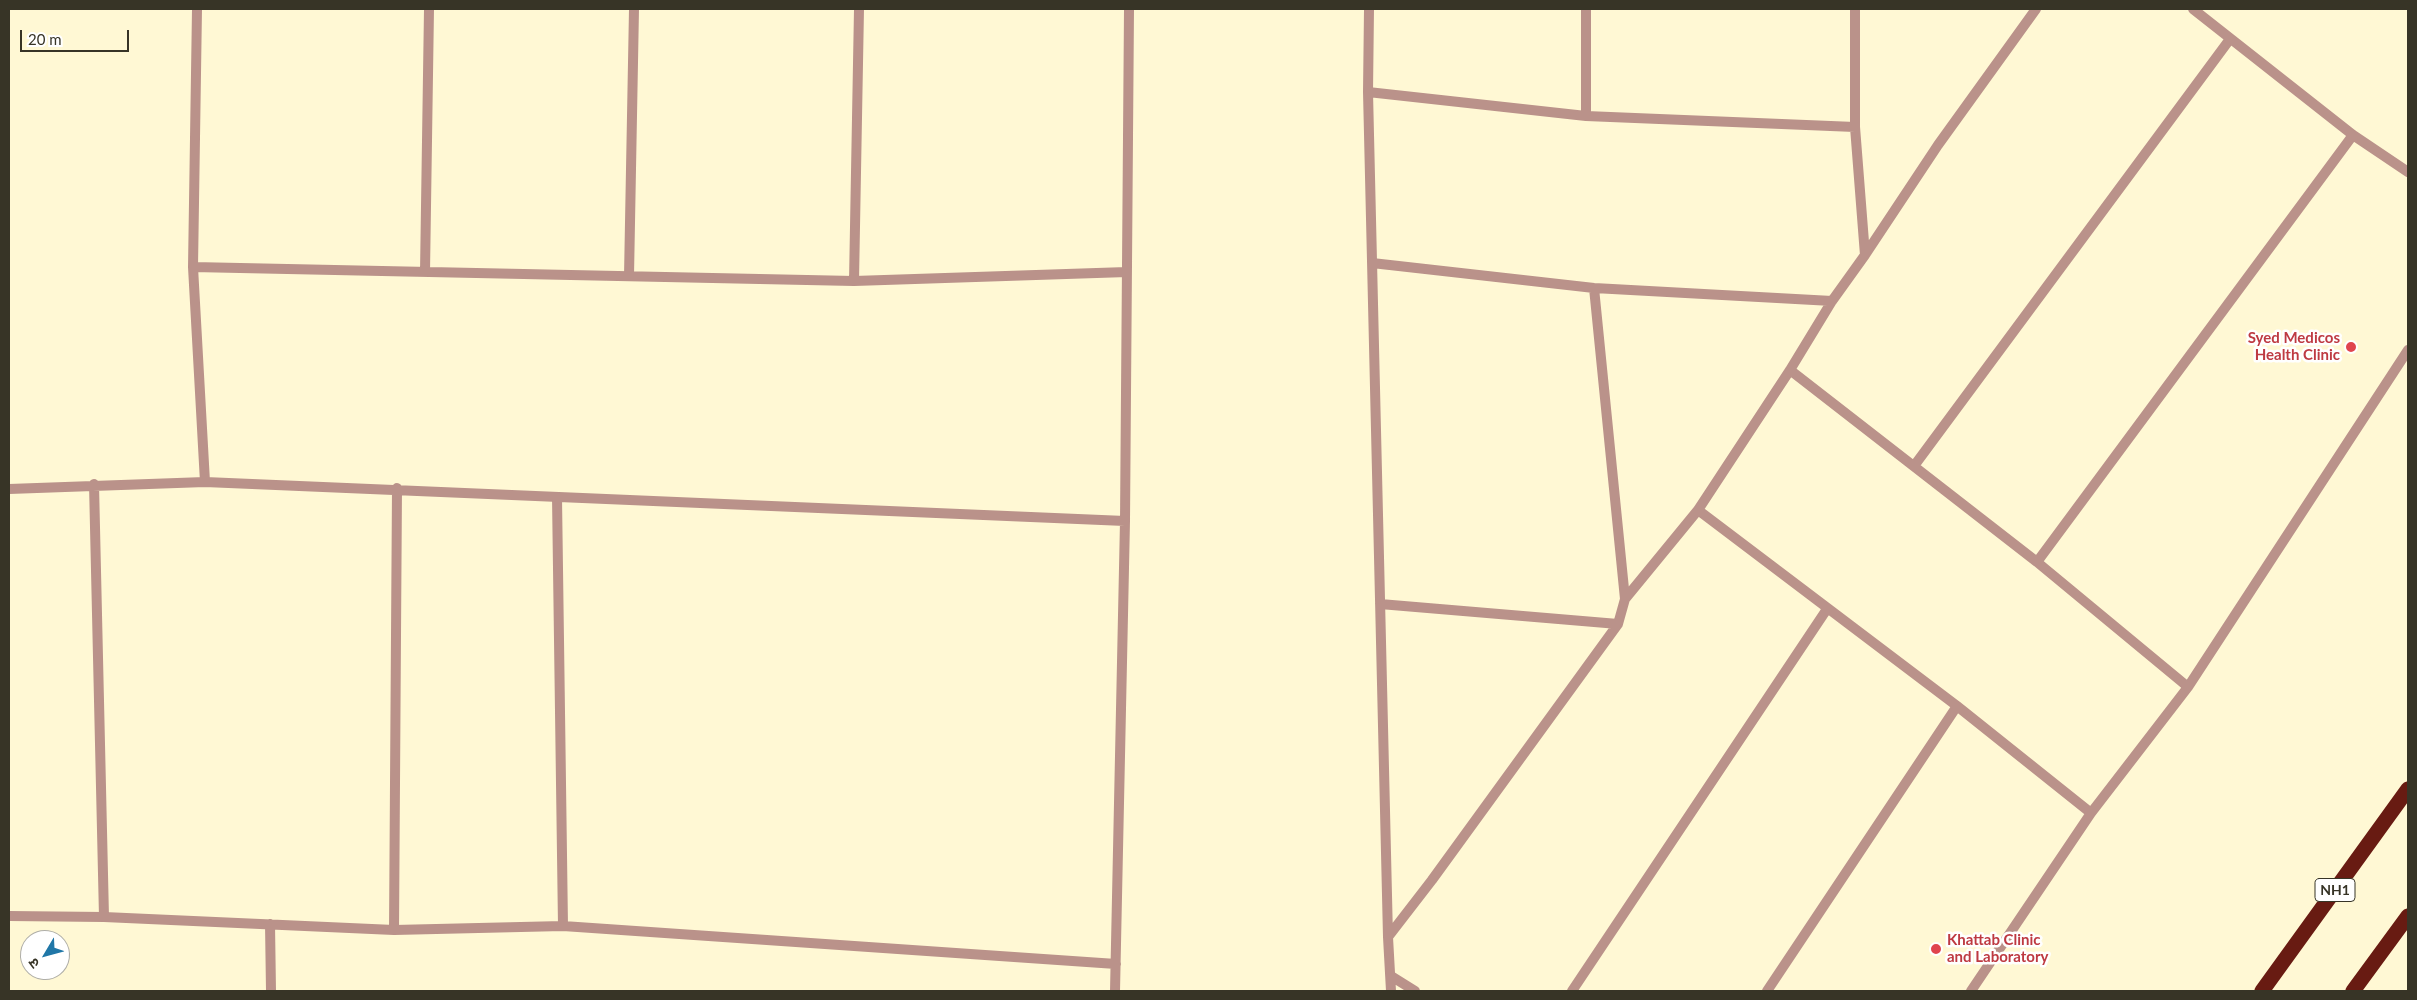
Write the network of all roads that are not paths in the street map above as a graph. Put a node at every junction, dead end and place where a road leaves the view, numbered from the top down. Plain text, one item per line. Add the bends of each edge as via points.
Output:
1 (197, 9) edge
2 (429, 9) edge
3 (634, 9) edge
4 (859, 9) edge
5 (1129, 9) edge
6 (1369, 9) edge
7 (1586, 9) edge
8 (1854, 9) edge
9 (2036, 9) edge
10 (2193, 9) edge
11 (2230, 39) junction
12 (1368, 92) junction
13 (1586, 116) junction
14 (1855, 128) junction
15 (2353, 135) junction
16 (2408, 172) edge
17 (1865, 255) junction
18 (1372, 263) junction
19 (193, 267) junction
20 (425, 272) junction
21 (1127, 272) junction
22 (629, 276) junction
23 (854, 281) junction
24 (1594, 288) junction
25 (1832, 301) junction
26 (2408, 350) edge
27 (1790, 370) junction
28 (1914, 466) junction
29 (205, 482) junction
30 (94, 484) junction
31 (9, 488) edge
32 (397, 488) junction
33 (557, 497) junction
34 (1698, 510) junction
35 (1125, 521) junction
36 (2037, 562) junction
37 (1625, 599) junction
38 (1380, 604) junction
39 (1827, 609) junction
40 (1618, 624) junction
41 (2188, 687) junction
42 (1957, 706) junction
43 (2408, 789) edge
44 (2091, 813) junction
45 (9, 916) edge
46 (2408, 916) edge
47 (104, 917) junction
48 (270, 924) junction
49 (563, 926) junction
50 (394, 930) junction
51 (1388, 937) junction
52 (1116, 964) junction
53 (1391, 976) junction
54 (271, 991) edge
55 (1115, 991) edge
56 (1391, 991) edge
57 (1415, 991) edge
58 (1572, 991) edge
59 (1767, 991) edge
60 (1971, 991) edge
61 (2262, 991) edge
62 (2353, 991) edge

1 - 19 street
2 - 20 street
3 - 22 street
4 - 23 street
5 - 21 street
6 - 12 street
7 - 13 street
8 - 14 street
9 - 17 street via 1938,145
10 - 11 street
11 - 15 street
11 - 28 street
12 - 13 street
12 - 18 street
13 - 14 street
14 - 17 street
15 - 16 street
15 - 36 street
17 - 25 street
18 - 24 street
18 - 38 street
19 - 20 street
19 - 29 street
20 - 22 street
21 - 23 street
21 - 35 street
22 - 23 street
24 - 25 street
24 - 37 street
25 - 27 street
26 - 41 street
27 - 28 street
27 - 34 street
28 - 36 street
29 - 30 street
29 - 32 street
30 - 31 street
30 - 47 street
32 - 33 street
32 - 50 street
33 - 35 street
33 - 49 street
34 - 37 street
34 - 39 street
35 - 52 street
36 - 41 street
37 - 40 street
38 - 40 street
38 - 51 street
39 - 42 street
39 - 58 street
40 - 51 street
41 - 44 street
42 - 44 street
42 - 59 street
43 - 61 highway, NH1
44 - 60 street
45 - 47 street
46 - 62 highway
47 - 48 street
48 - 50 street
48 - 54 street
49 - 50 street
49 - 52 street
51 - 53 street
52 - 55 street
53 - 56 street
53 - 57 street

